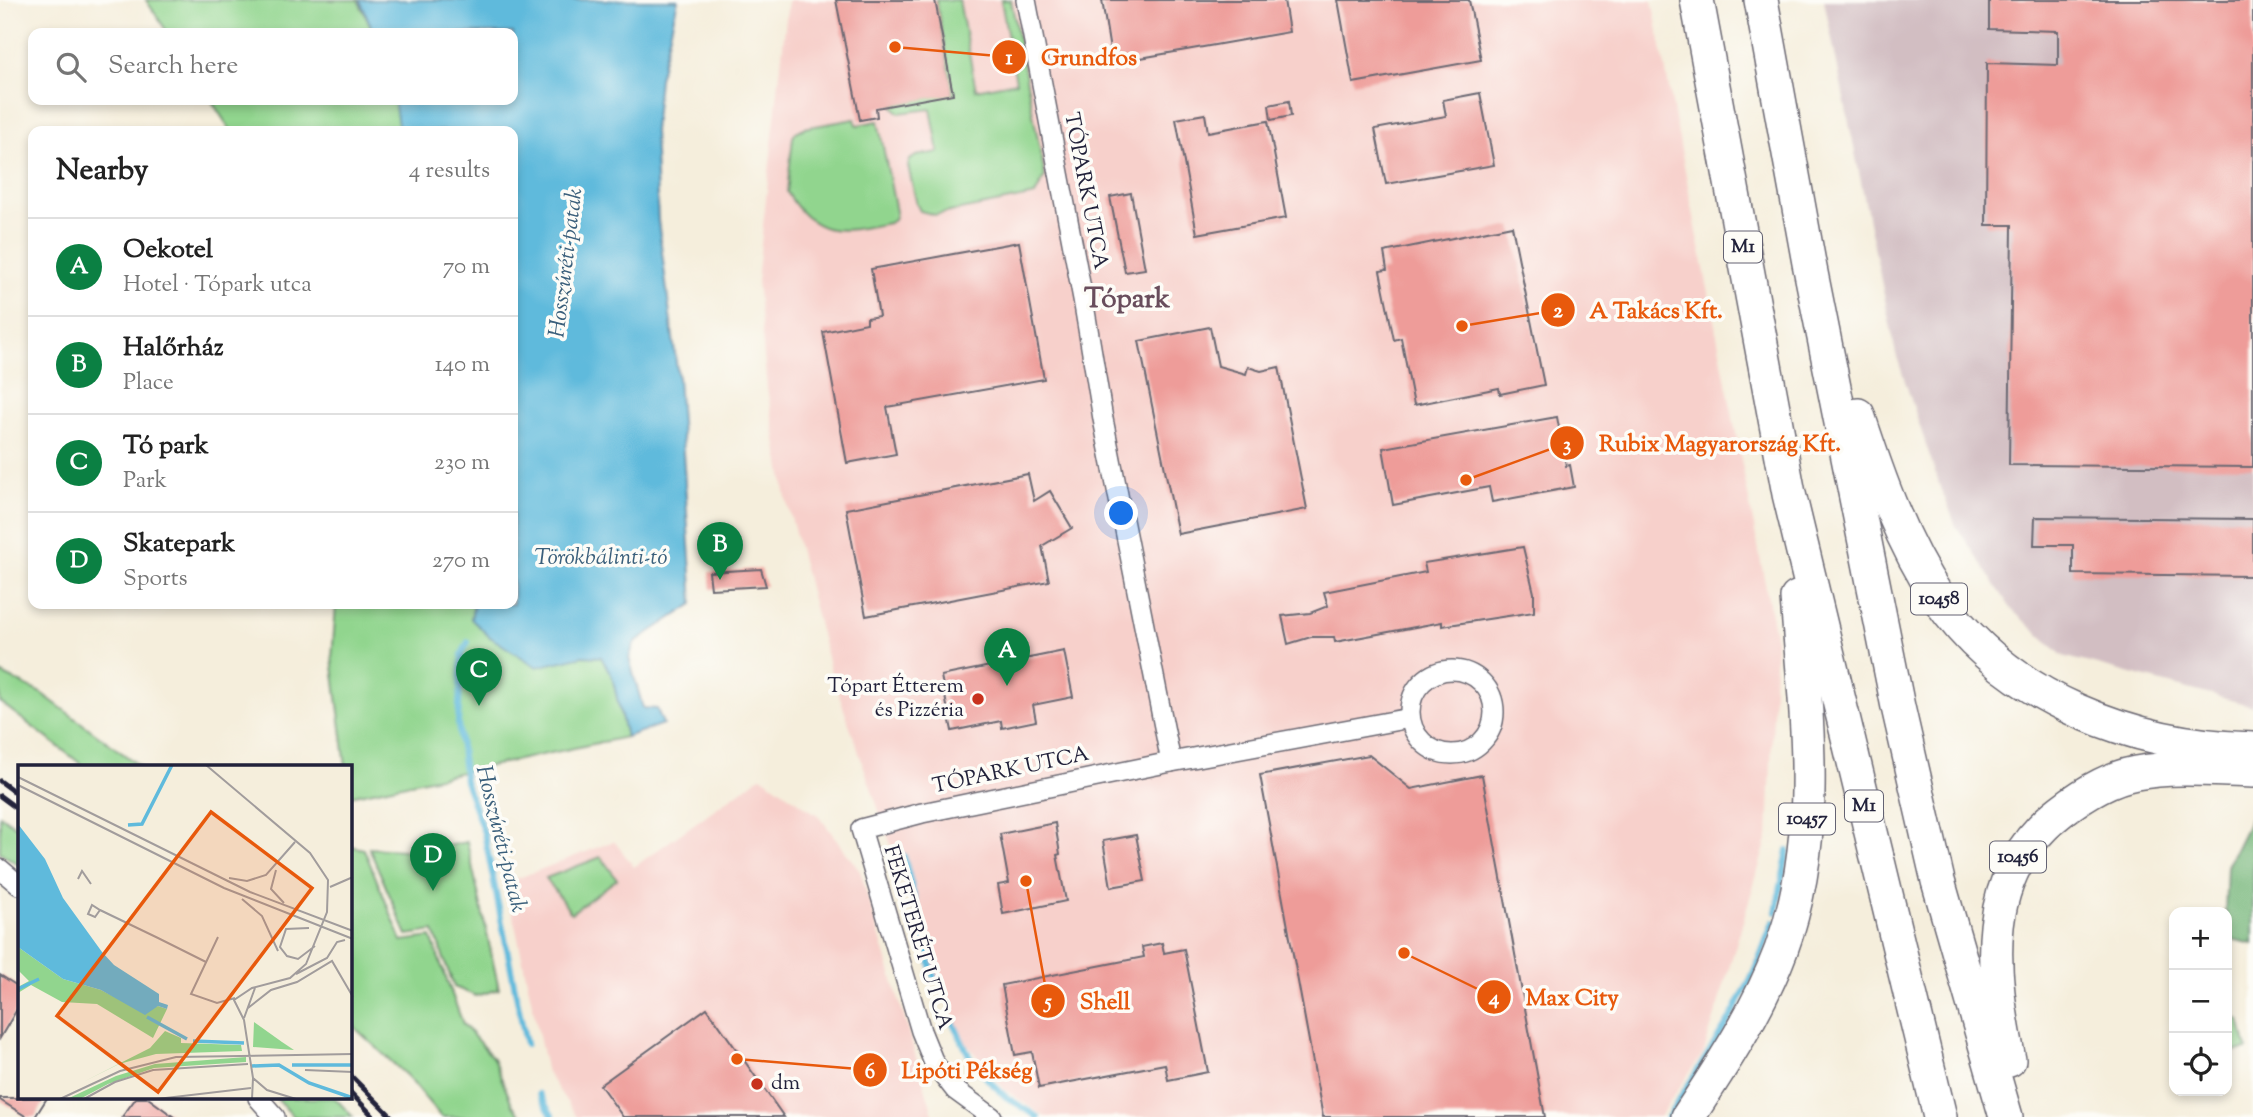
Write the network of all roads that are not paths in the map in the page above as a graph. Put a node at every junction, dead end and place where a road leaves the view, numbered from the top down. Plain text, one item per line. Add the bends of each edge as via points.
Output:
1 (1026, 0) edge
2 (1697, 0) edge
3 (1761, 0) edge
4 (1809, 263) junction
5 (1789, 494) junction
6 (1410, 718) junction
7 (2253, 749) edge
8 (1171, 762) junction
9 (2253, 771) edge
10 (861, 829) joint
11 (0, 869) edge
12 (18, 884) edge
13 (955, 1090) junction
14 (260, 1100) edge
15 (274, 1115) edge
16 (976, 1117) edge
17 (992, 1117) edge
18 (1688, 1117) edge
19 (1940, 1117) edge
20 (2006, 1117) edge
21 (2020, 1117) edge

1 - 8 street, TÓPARK UTCA
2 - 5 highway, M1
3 - 4 highway
4 - 7 highway, 10458 via 1889,505 1922,571 1960,624 2016,675 2104,723 2200,745
4 - 20 highway via 1898,707 1938,881
5 - 18 highway, 10457 via 1809,751 1800,883 1763,991
5 - 19 highway, M1
6 - 6 street via 1420,740 1439,753 1462,754 1483,742 1494,722 1494,703 1486,686 1471,674 1453,669 1435,673 1420,684 1411,700
6 - 8 street, TÓPARK UTCA
8 - 10 street, TÓPARK UTCA
9 - 21 highway, 10456 via 2154,770 2110,781 2049,820 2021,851 2001,900 1995,946 1996,984
10 - 13 street, FEKETERÉT UTCA via 921,1031 934,1062
11 - 12 street
13 - 16 street
13 - 17 street, FEKETERÉT UTCA
14 - 15 street

